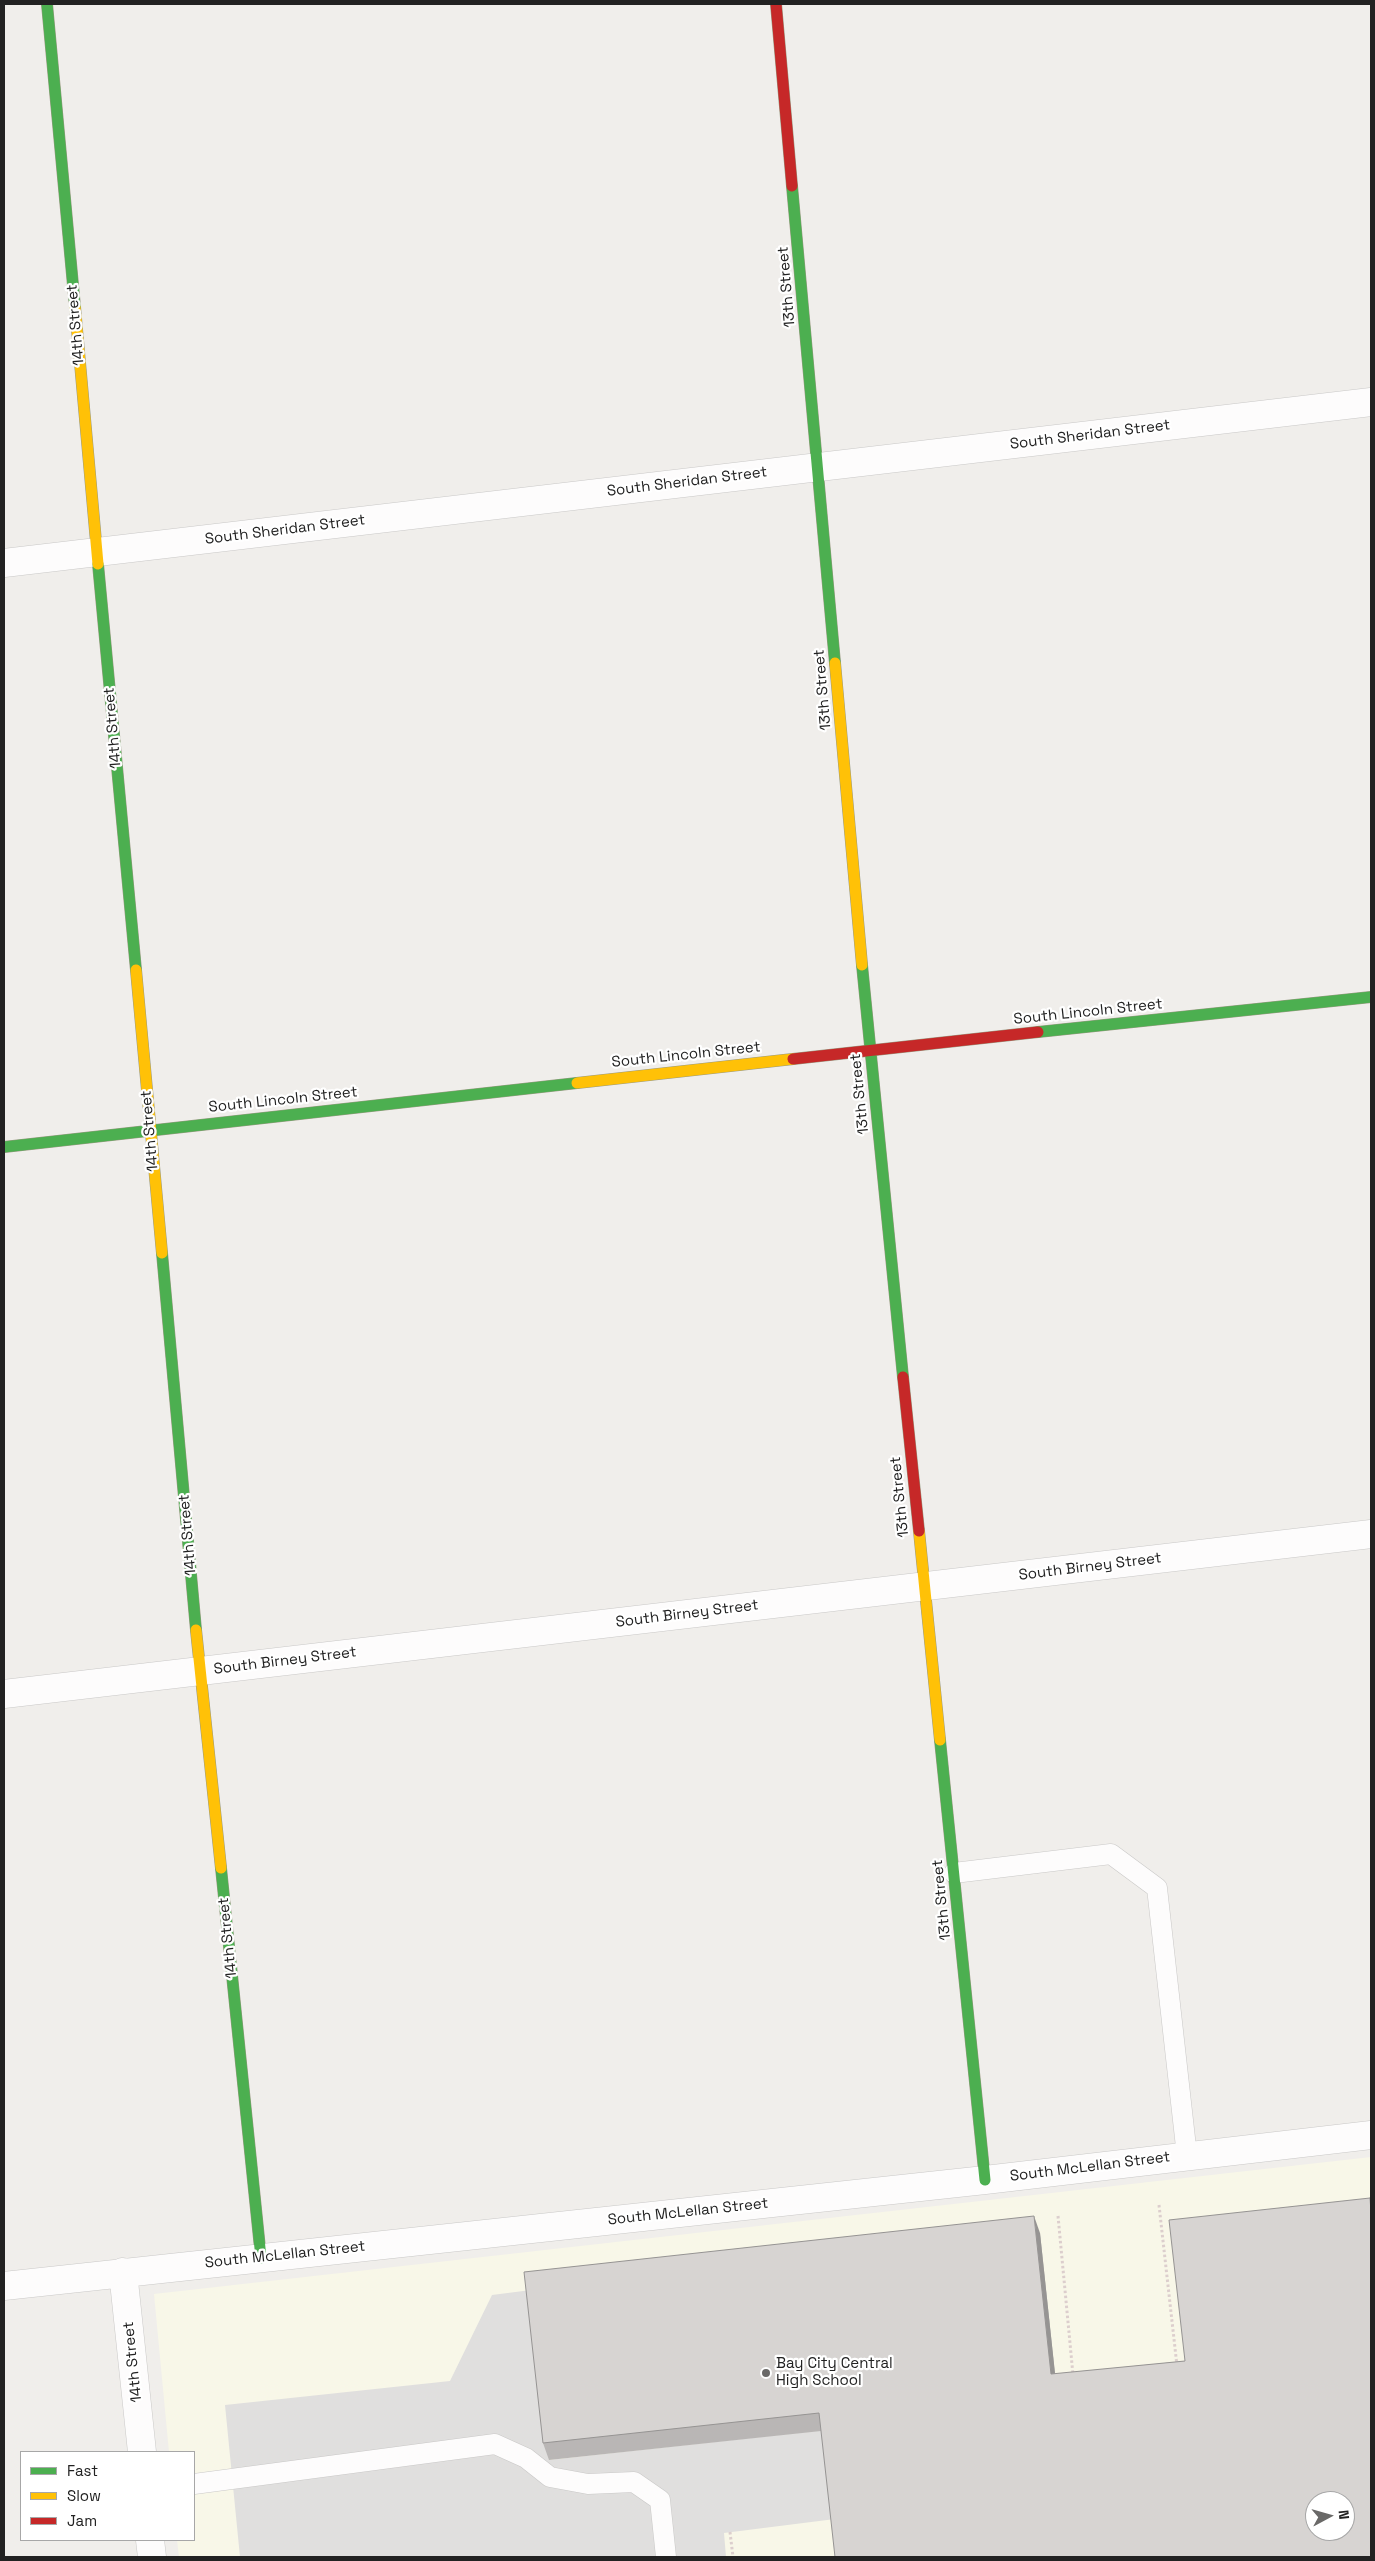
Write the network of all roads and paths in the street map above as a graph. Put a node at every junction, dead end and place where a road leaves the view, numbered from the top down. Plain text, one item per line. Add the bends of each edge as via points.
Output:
1 (46, 4) edge
2 (776, 4) edge
3 (1371, 402) edge
4 (818, 467) junction
5 (97, 552) junction
6 (4, 563) edge
7 (1371, 997) edge
8 (870, 1050) junction
9 (150, 1130) junction
10 (4, 1147) edge
11 (1371, 1534) edge
12 (925, 1586) junction
13 (201, 1671) junction
14 (4, 1694) edge
15 (954, 1873) junction
16 (1371, 2134) edge
17 (1187, 2156) junction
18 (985, 2180) junction
19 (1159, 2205) dead end
20 (1058, 2216) dead end
21 (261, 2258) junction
22 (124, 2272) junction
23 (4, 2286) edge
24 (1177, 2370) edge
25 (1073, 2378) edge
26 (142, 2451) edge
27 (195, 2484) edge
28 (730, 2532) dead end
29 (150, 2541) edge
30 (152, 2557) edge
31 (666, 2557) edge
32 (733, 2557) edge

1 - 5 street, 14th Street
2 - 4 street, 13th Street
3 - 4 street, South Sheridan Street
4 - 5 street, South Sheridan Street
4 - 8 street, 13th Street
5 - 6 street, South Sheridan Street
5 - 9 street, 14th Street
7 - 8 street, South Lincoln Street
8 - 9 street, South Lincoln Street
8 - 12 street, 13th Street
9 - 10 street, South Lincoln Street
9 - 13 street, 14th Street
11 - 12 street, South Birney Street
12 - 13 street, South Birney Street
12 - 15 street, 13th Street
13 - 14 street, South Birney Street
13 - 21 street, 14th Street
15 - 17 lane via 1112,1854 1157,1888
15 - 18 street, 13th Street
16 - 17 street, South McLellan Street
17 - 18 street, South McLellan Street
18 - 21 street, South McLellan Street
19 - 24 path
20 - 25 path
21 - 22 street, South McLellan Street
22 - 23 street, South McLellan Street
22 - 26 street, 14th Street
27 - 31 lane via 495,2444 526,2458 550,2477 588,2484 634,2482 660,2500
28 - 32 path
29 - 30 street

